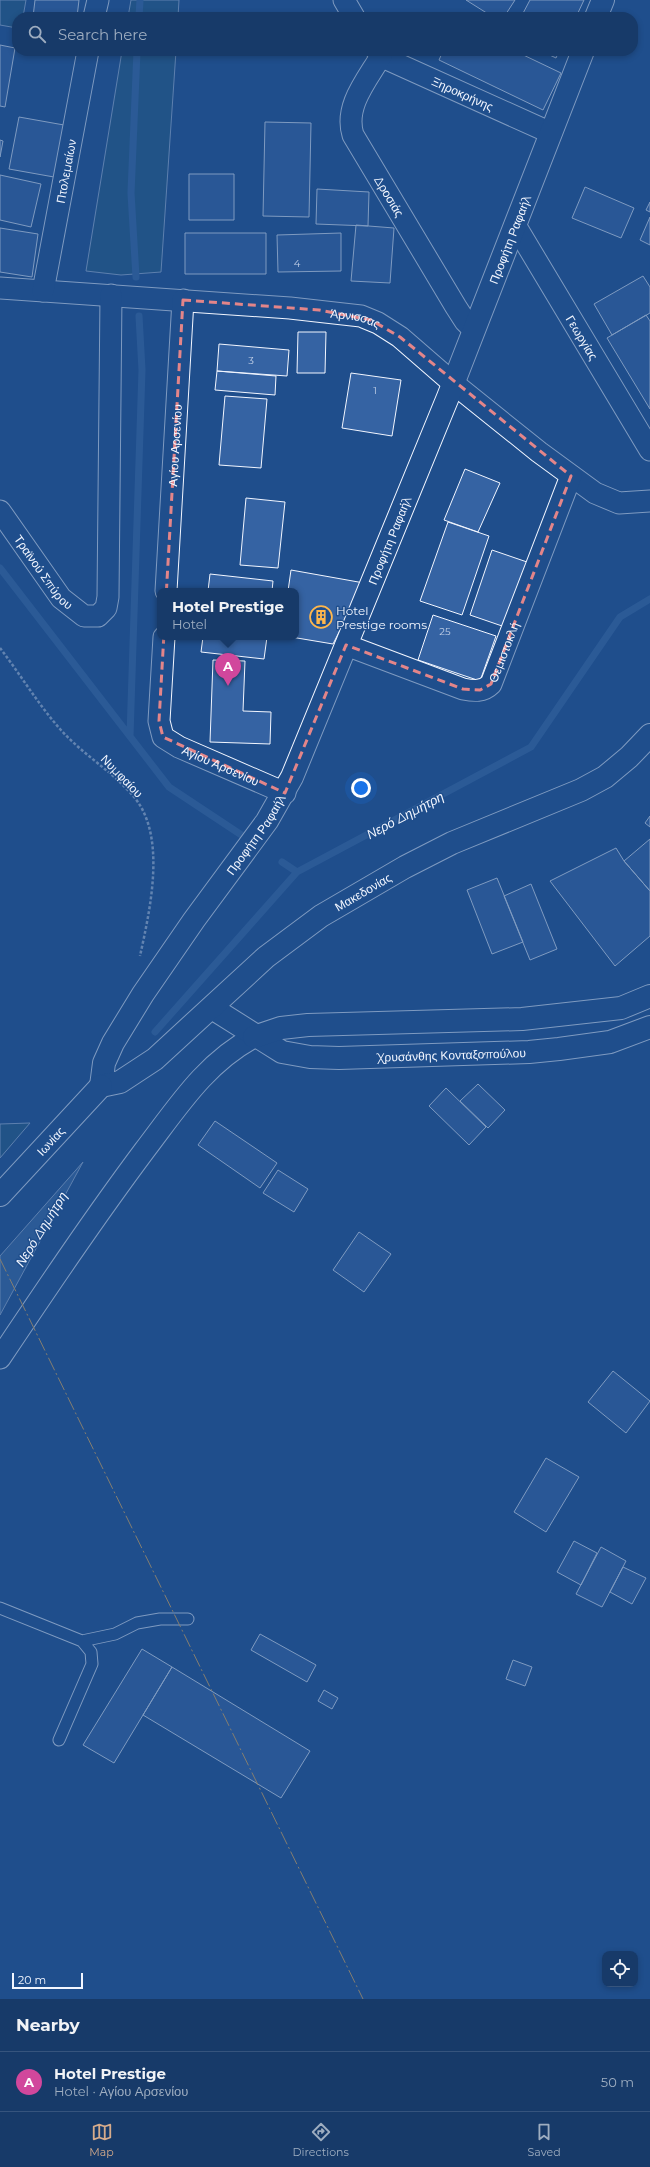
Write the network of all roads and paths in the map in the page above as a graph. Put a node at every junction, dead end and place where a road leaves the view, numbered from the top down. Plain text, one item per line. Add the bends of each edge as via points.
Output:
1 (98, 0) edge
2 (344, 0) edge
3 (603, 0) edge
4 (95, 12) edge
5 (351, 12) edge
6 (598, 12) edge
7 (87, 56) edge
8 (377, 56) edge
9 (385, 56) edge
10 (581, 56) edge
11 (551, 133) junction
12 (515, 225) junction
13 (0, 288) edge
14 (43, 291) junction
15 (111, 295) junction
16 (183, 300) junction
17 (474, 330) junction
18 (453, 384) junction
19 (650, 450) edge
20 (571, 476) junction
21 (650, 501) edge
22 (0, 511) edge
23 (166, 588) edge
24 (164, 640) edge
25 (346, 645) junction
26 (0, 648) edge
27 (650, 735) edge
28 (285, 793) junction
29 (143, 994) junction
30 (650, 996) edge
31 (212, 1008) junction
32 (650, 1027) edge
33 (254, 1036) junction
34 (101, 1086) junction
35 (0, 1196) edge
36 (0, 1358) edge
37 (0, 1608) edge
38 (188, 1618) dead end
39 (82, 1641) junction
40 (59, 1740) dead end

1 - 4 street
2 - 5 street
3 - 6 street
7 - 14 street, Πτολεμαίων
8 - 17 street, Δροσιάς via 353,104 350,116 352,135 456,307
9 - 11 street, Ξηροκρήνης
10 - 11 street, Προφήτη Ραφαήλ
11 - 12 street, Προφήτη Ραφαήλ
12 - 17 street, Προφήτη Ραφαήλ
12 - 19 street, Γεωργίας
13 - 14 street, Άρνισσας
14 - 15 street, Άρνισσας
15 - 16 street, Άρνισσας
15 - 22 street, Τραϊνού Σπύρου via 106,608 98,616 84,616 61,598
16 - 18 street, Άρνισσας via 361,316 400,337
16 - 23 street, Αγίου Αρσενίου
17 - 18 street, Προφήτη Ραφαήλ
18 - 20 street, Άρνισσας
18 - 25 street, Προφήτη Ραφαήλ
20 - 21 street, Άρνισσας via 595,493 612,501
20 - 25 street, Θεμιστοκλή via 491,684 487,688 473,691 463,689
24 - 28 street, Αγίου Αρσενίου via 159,720 163,737 179,747
25 - 28 street, Προφήτη Ραφαήλ
26 - 29 path, Νυμφαίου via 60,729 118,780 135,798 147,819 153,843 152,892 139,962
27 - 31 street, Μακεδονίας via 629,757 581,790 452,843 321,916 266,957
28 - 29 street, Προφήτη Ραφαήλ
29 - 34 street, Προφήτη Ραφαήλ via 113,1043 104,1063
30 - 33 street via 621,1008 586,1013 522,1019 308,1025 281,1028
31 - 33 street, Χρυσάνθης Κονταξοπούλου
31 - 34 street, Μακεδονίας via 139,1071 120,1082
32 - 33 street, Χρυσάνθης Κονταξοπούλου via 610,1042 529,1052 339,1058 310,1057 282,1052
33 - 36 street via 222,1057 196,1082 117,1187
34 - 35 street, Ιωνίας
37 - 39 lane
38 - 39 lane via 137,1623 115,1634
39 - 40 lane via 91,1652 92,1664

